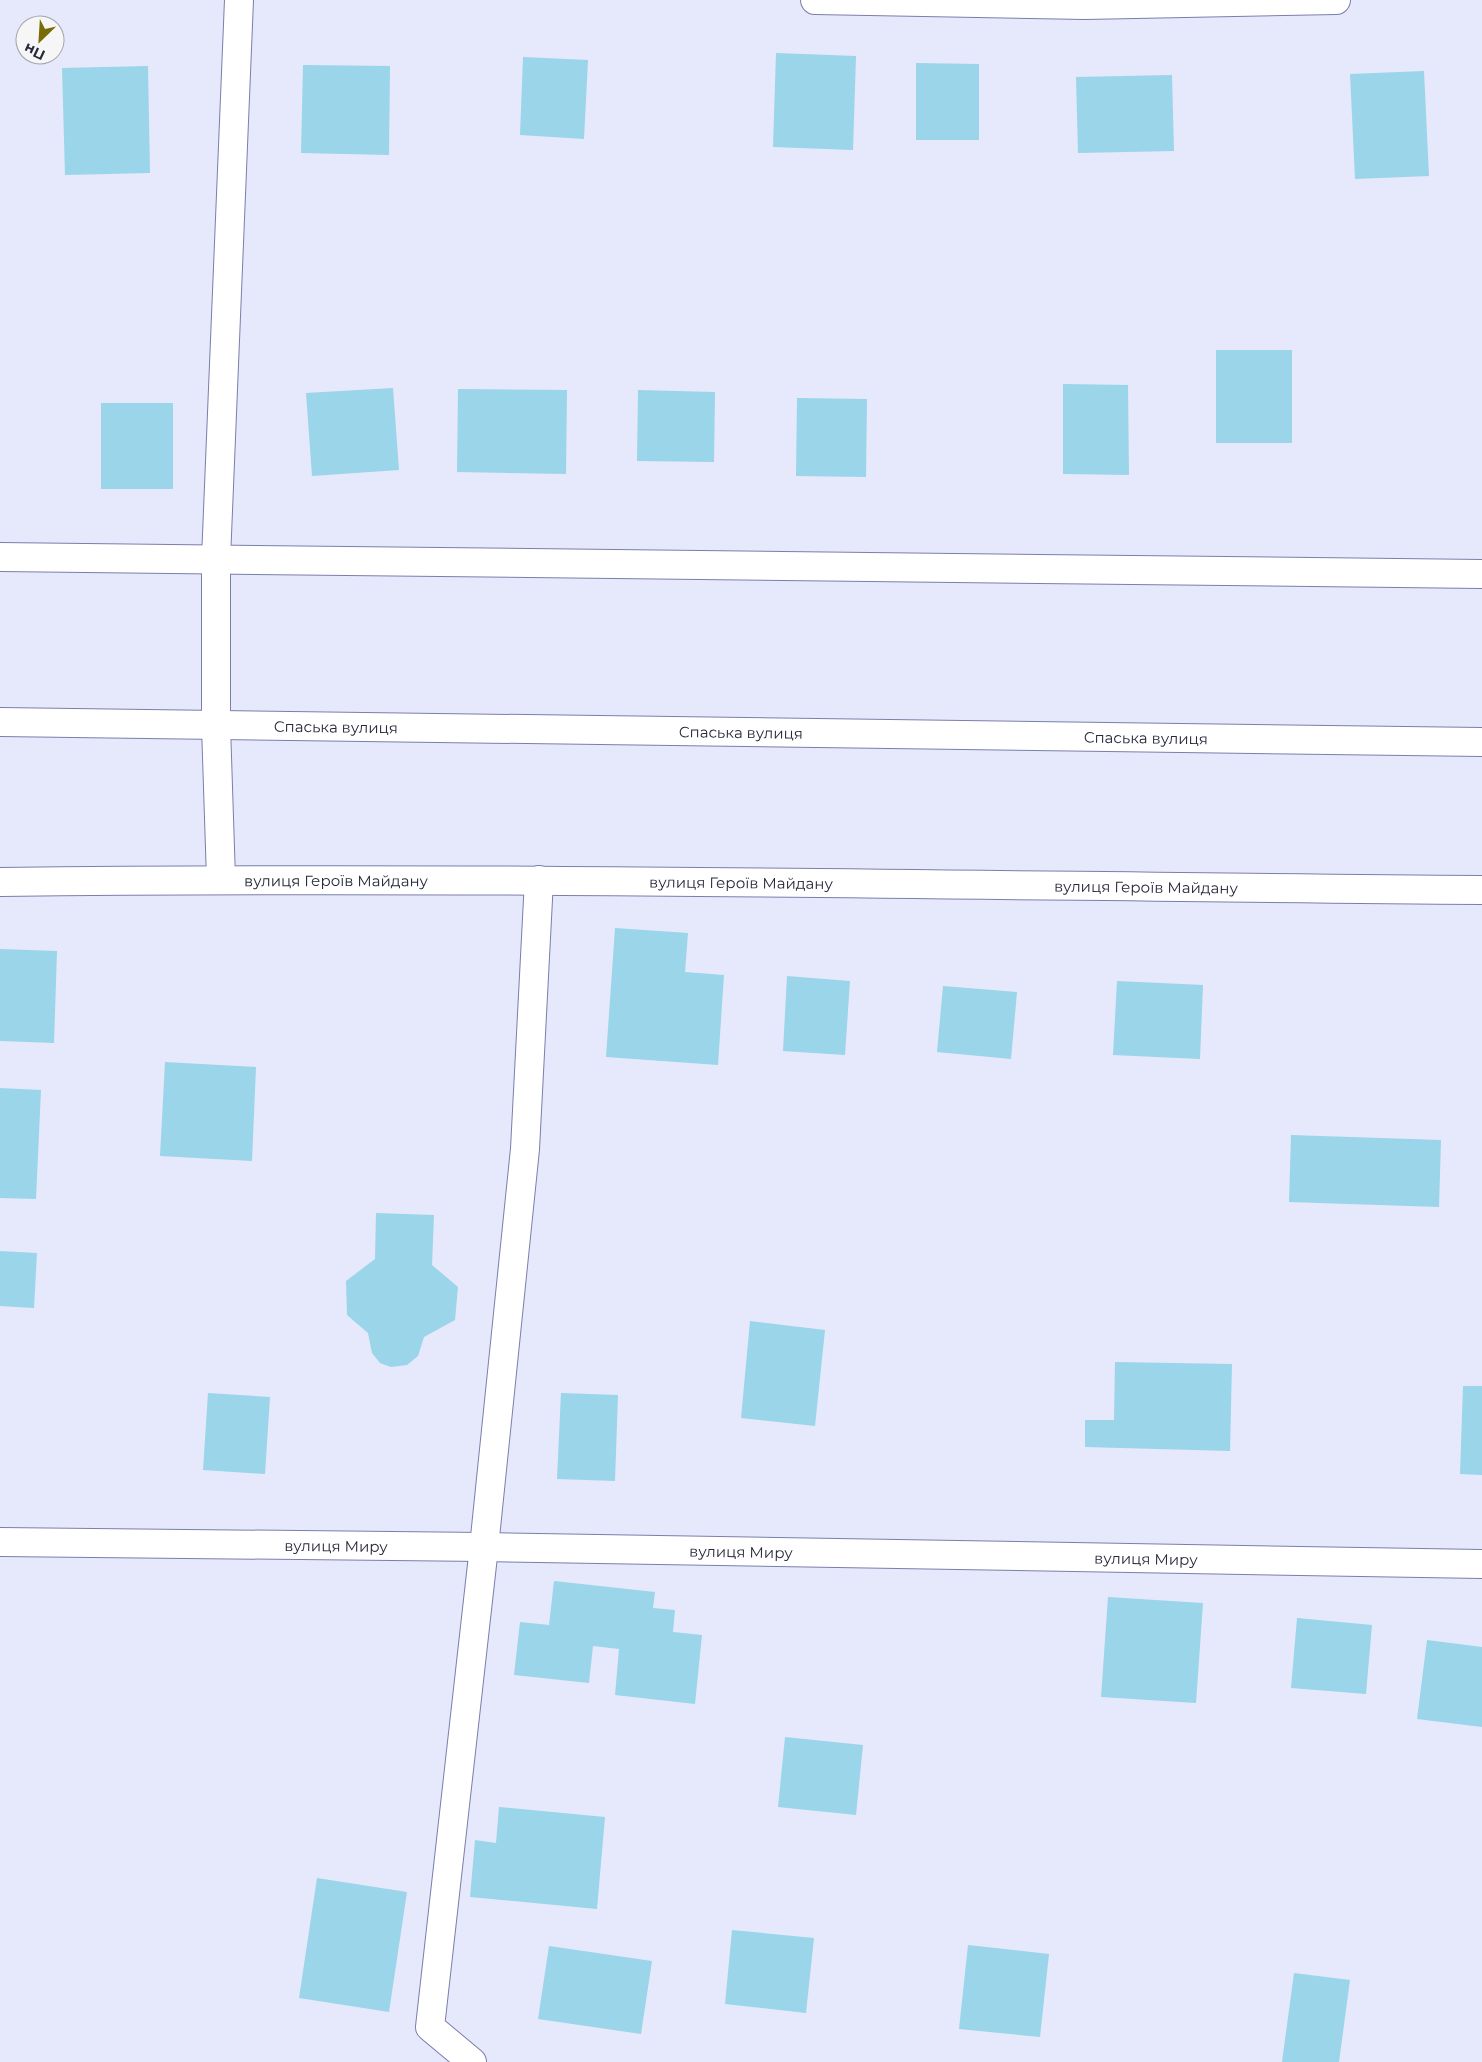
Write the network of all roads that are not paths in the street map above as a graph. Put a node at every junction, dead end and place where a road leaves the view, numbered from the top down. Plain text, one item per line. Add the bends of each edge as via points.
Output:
1 (239, 0) edge
2 (815, 0) edge
3 (1336, 0) edge
4 (0, 558) edge
5 (216, 558) junction
6 (1482, 574) edge
7 (0, 722) edge
8 (216, 726) junction
9 (1482, 742) edge
10 (221, 879) junction
11 (539, 880) junction
12 (0, 882) edge
13 (1482, 890) edge
14 (0, 1542) edge
15 (484, 1547) junction
16 (1482, 1564) edge
17 (472, 2062) edge

1 - 5 street
2 - 3 street via 1085,5
4 - 5 street
5 - 6 street
5 - 8 street
7 - 8 street, Спаська вулиця
8 - 9 street, Спаська вулиця
8 - 10 street
10 - 11 street, вулиця Героїв Майдану
10 - 12 street, вулиця Героїв Майдану
11 - 13 street, вулиця Героїв Майдану
11 - 15 street via 525,1149
14 - 15 street, вулиця Миру
15 - 16 street, вулиця Миру
15 - 17 street via 430,2028

